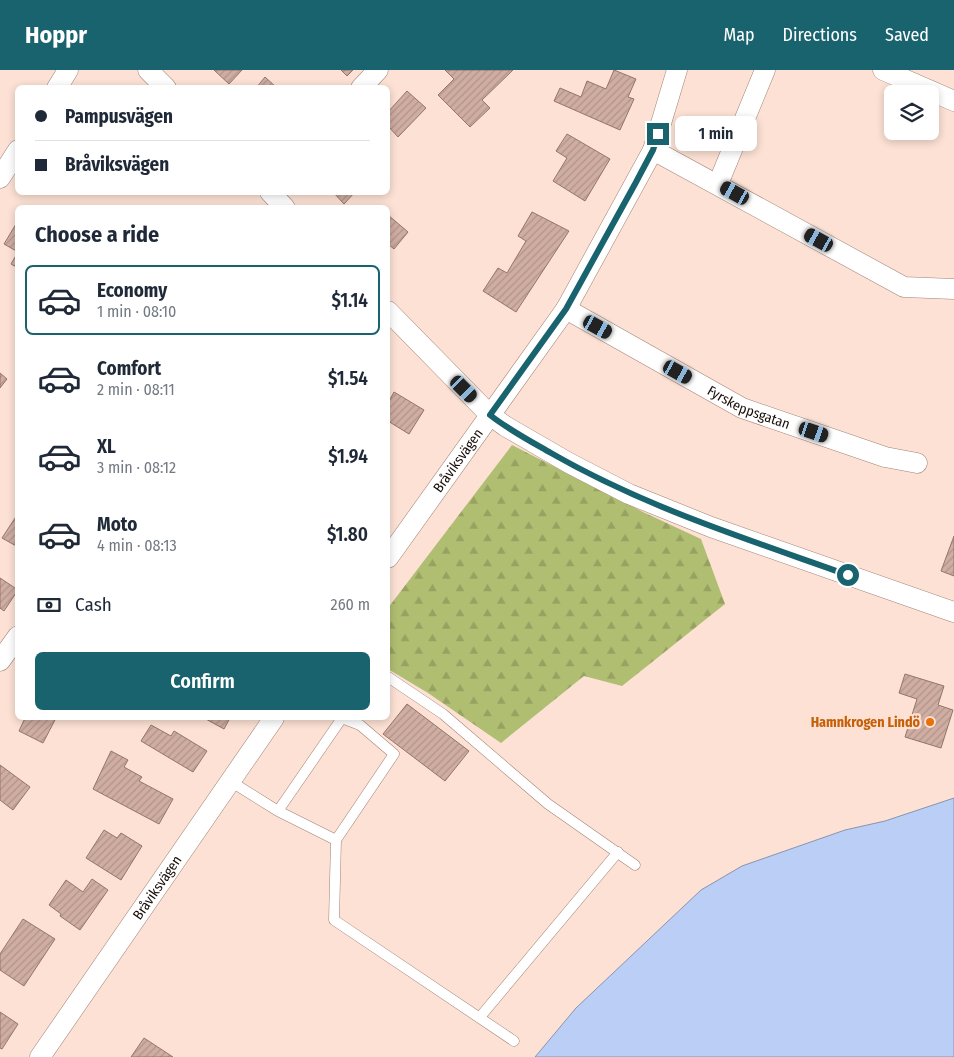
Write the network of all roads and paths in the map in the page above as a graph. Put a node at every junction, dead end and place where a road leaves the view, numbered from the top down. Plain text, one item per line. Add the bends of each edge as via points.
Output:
1 (68, 70) edge
2 (148, 70) edge
3 (378, 70) edge
4 (677, 70) edge
5 (765, 70) edge
6 (883, 70) edge
7 (59, 85) edge
8 (163, 85) edge
9 (364, 85) edge
10 (954, 101) edge
11 (653, 150) junction
12 (15, 154) edge
13 (2, 171) edge
14 (718, 184) junction
15 (954, 289) edge
16 (566, 309) junction
17 (390, 313) edge
18 (490, 415) junction
19 (917, 463) dead end
20 (390, 555) edge
21 (954, 612) edge
22 (15, 640) edge
23 (0, 661) edge
24 (390, 682) edge
25 (273, 720) edge
26 (341, 720) edge
27 (363, 721) edge
28 (230, 781) junction
29 (278, 811) junction
30 (336, 840) junction
31 (618, 852) junction
32 (635, 865) dead end
33 (480, 1017) junction
34 (514, 1041) dead end
35 (40, 1057) edge

1 - 7 street
2 - 8 street
3 - 9 street
4 - 11 street, Bråviksvägen
5 - 14 street
6 - 10 street
11 - 14 street
11 - 16 street, Bråviksvägen
12 - 13 street
14 - 15 street via 904,287
16 - 18 street, Bråviksvägen
16 - 19 street, Fyrskeppsgatan via 742,408 885,457
17 - 18 street
18 - 20 street, Bråviksvägen
18 - 21 street via 569,463 629,494 711,527
22 - 23 street
24 - 31 lane via 443,714 548,804
25 - 28 street, Bråviksvägen
26 - 29 lane
27 - 30 lane via 394,754
28 - 29 lane
28 - 35 street, Bråviksvägen
29 - 30 lane
30 - 33 lane via 334,920
31 - 32 lane
31 - 33 lane
33 - 34 lane

